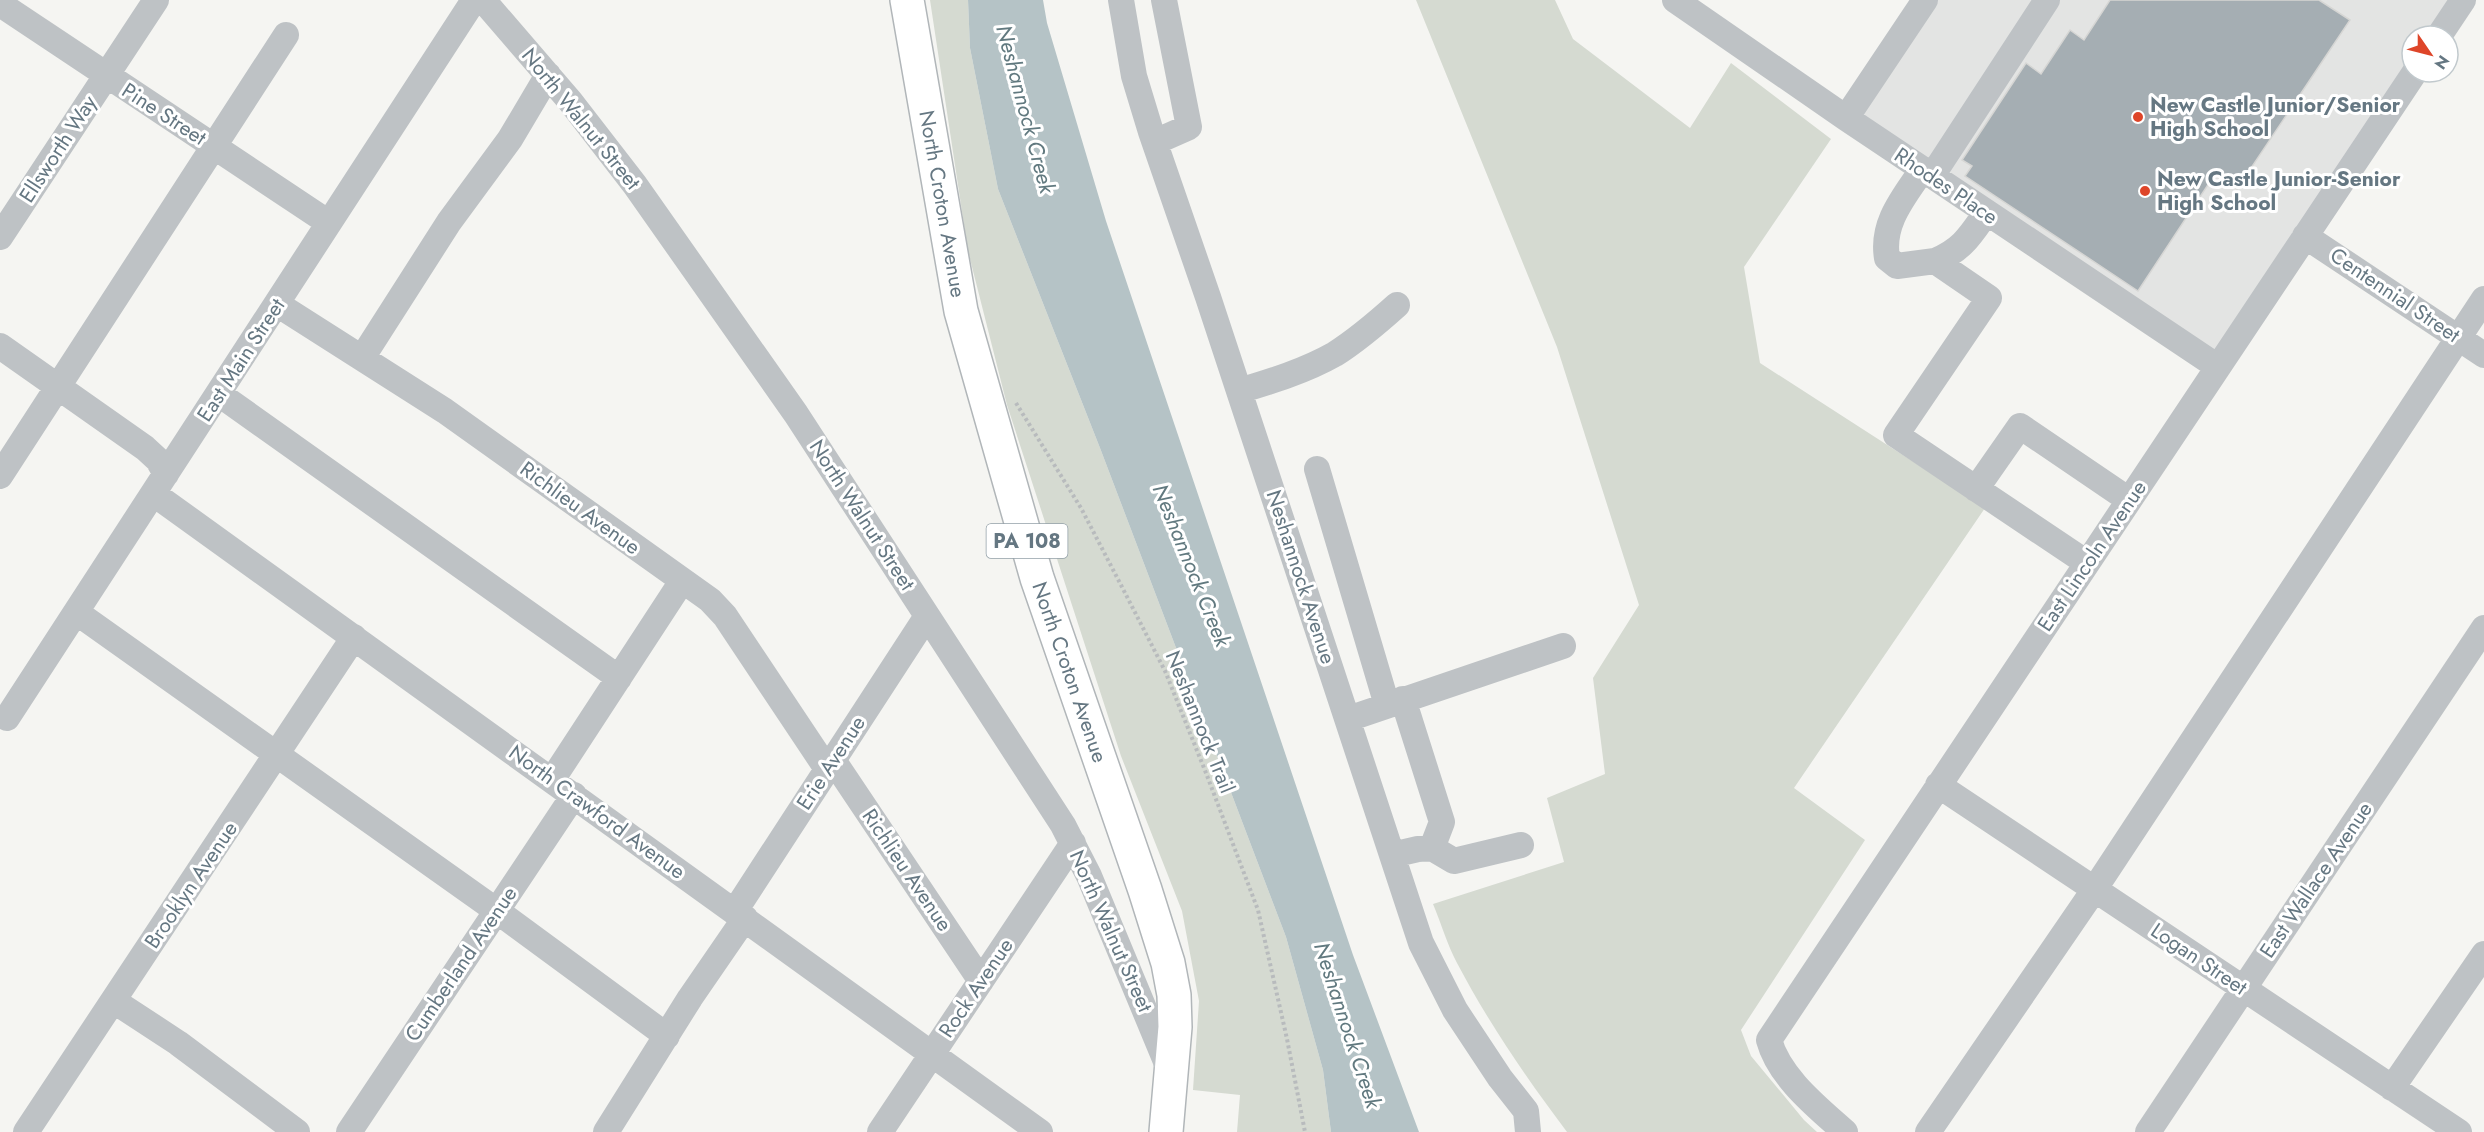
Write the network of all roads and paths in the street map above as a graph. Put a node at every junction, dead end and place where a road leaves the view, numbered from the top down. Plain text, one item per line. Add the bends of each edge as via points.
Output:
1 (156, 0) edge
2 (474, 0) edge
3 (483, 0) edge
4 (907, 0) edge
5 (1121, 0) edge
6 (1164, 0) edge
7 (1925, 0) edge
8 (2047, 0) edge
9 (2463, 0) edge
10 (1675, 1) edge
11 (2, 4) edge
12 (2447, 24) edge
13 (286, 35) dead end
14 (107, 75) junction
15 (548, 75) junction
16 (2407, 84) edge
17 (1846, 118) junction
18 (1155, 142) junction
19 (214, 146) junction
20 (1927, 173) junction
21 (1986, 213) junction
22 (329, 223) junction
23 (2305, 236) junction
24 (0, 237) edge
25 (1935, 261) junction
26 (2484, 299) edge
27 (277, 304) junction
28 (1397, 305) dead end
29 (2459, 338) junction
30 (0, 346) edge
31 (2484, 355) edge
32 (362, 358) junction
33 (2218, 367) junction
34 (59, 386) junction
35 (1239, 391) junction
36 (219, 394) junction
37 (1011, 395) dead end
38 (1317, 469) dead end
39 (0, 476) edge
40 (160, 484) junction
41 (1976, 489) junction
42 (2129, 500) junction
43 (2087, 563) junction
44 (682, 581) junction
45 (76, 612) junction
46 (927, 616) junction
47 (2484, 628) edge
48 (354, 637) junction
49 (1563, 646) dead end
50 (619, 678) junction
51 (1395, 702) junction
52 (7, 718) dead end
53 (1348, 719) junction
54 (278, 755) junction
55 (830, 764) junction
56 (552, 780) junction
57 (1938, 785) junction
58 (574, 795) junction
59 (1073, 843) junction
60 (1521, 845) dead end
61 (1432, 848) junction
62 (1392, 855) junction
63 (2094, 890) junction
64 (496, 911) junction
65 (740, 915) junction
66 (2484, 954) edge
67 (981, 981) junction
68 (2243, 989) junction
69 (114, 1000) junction
70 (667, 1036) junction
71 (932, 1054) junction
72 (1171, 1072) junction
73 (2392, 1088) junction
74 (1527, 1121) edge
75 (608, 1131) edge
76 (26, 1132) edge
77 (297, 1132) edge
78 (349, 1132) edge
79 (880, 1132) edge
80 (1040, 1132) edge
81 (1166, 1132) edge
82 (1305, 1132) edge
83 (1543, 1132) edge
84 (1845, 1132) edge
85 (1928, 1132) edge
86 (2148, 1132) edge
87 (2459, 1132) edge

1 - 14 street, Ellsworth Way
2 - 22 street, East Main Street
3 - 15 street, North Walnut Street
4 - 72 main road, North Croton Avenue / PA 108 via 961,311 1037,578 1168,963 1175,1027
5 - 18 street, Neshannock Avenue via 1134,76
6 - 18 street via 1189,127
7 - 17 street
8 - 20 street via 1961,130
9 - 12 street
10 - 17 street, Rhodes Place
11 - 14 street, Pine Street
13 - 19 street
14 - 19 street, Pine Street
14 - 24 street, Ellsworth Way
15 - 32 street via 510,139 449,222
15 - 46 street, North Walnut Street via 634,185 776,386
16 - 23 street, East Lincoln Avenue
17 - 20 street, Rhodes Place
18 - 35 street, Neshannock Avenue
19 - 22 street, Pine Street
19 - 34 street
20 - 21 street, Rhodes Place
20 - 25 street via 1892,217 1885,247 1887,258 1897,266
21 - 25 street via 1964,244
21 - 33 street, Rhodes Place
22 - 27 street, East Main Street
23 - 29 street, Centennial Street
23 - 33 street, East Lincoln Avenue
25 - 41 street via 1989,298 1896,435
26 - 29 street
27 - 32 street, Richlieu Avenue
27 - 36 street, East Main Street
28 - 35 street via 1334,354 1307,368
29 - 31 street, Centennial Street
29 - 63 street
30 - 34 street, North Crawford Avenue
32 - 44 street, Richlieu Avenue via 472,430
33 - 42 street, East Lincoln Avenue
34 - 39 street
34 - 40 street, North Crawford Avenue via 158,460
35 - 53 street, Neshannock Avenue
36 - 40 street, East Main Street
36 - 50 street
37 - 82 path, Neshannock Trail via 1081,508 1112,567 1165,671 1206,773 1258,910
38 - 51 street
40 - 45 street, East Main Street
40 - 48 street, North Crawford Avenue
41 - 42 street via 2020,426
41 - 43 street
42 - 43 street, East Lincoln Avenue
43 - 57 street, East Lincoln Avenue
44 - 50 street
44 - 55 street, Richlieu Avenue via 725,616
45 - 52 street, East Main Street
45 - 54 street
46 - 55 street, Erie Avenue
46 - 59 street, North Walnut Street
47 - 68 street, East Wallace Avenue
48 - 54 street, Brooklyn Avenue
48 - 56 street, North Crawford Avenue
49 - 51 street
50 - 56 street
51 - 53 street
51 - 61 street via 1442,822
53 - 62 street, Neshannock Avenue
54 - 64 street
54 - 69 street, Brooklyn Avenue
55 - 65 street, Erie Avenue
55 - 67 street, Richlieu Avenue
56 - 58 street, North Crawford Avenue
57 - 63 street, Logan Street
57 - 84 street, East Lincoln Avenue via 1768,1040 1784,1071
58 - 64 street, Cumberland Avenue
58 - 65 street, North Crawford Avenue
59 - 67 street, Rock Avenue
59 - 72 street, North Walnut Street
60 - 61 street via 1454,861
61 - 62 street
62 - 74 street, Neshannock Avenue via 1421,943 1440,983
63 - 68 street, Logan Street
63 - 85 street
64 - 70 street
64 - 78 street, Cumberland Avenue
65 - 70 street, Erie Avenue
65 - 71 street, North Crawford Avenue
66 - 73 street
67 - 71 street, Rock Avenue
68 - 73 street, Logan Street
68 - 86 street, East Wallace Avenue
69 - 76 street, Brooklyn Avenue
69 - 77 street
70 - 75 street, Erie Avenue
71 - 79 street, Rock Avenue
71 - 80 street, North Crawford Avenue
72 - 81 main road, North Croton Avenue / PA 108
73 - 87 street, Logan Street
74 - 83 street, Neshannock Avenue

